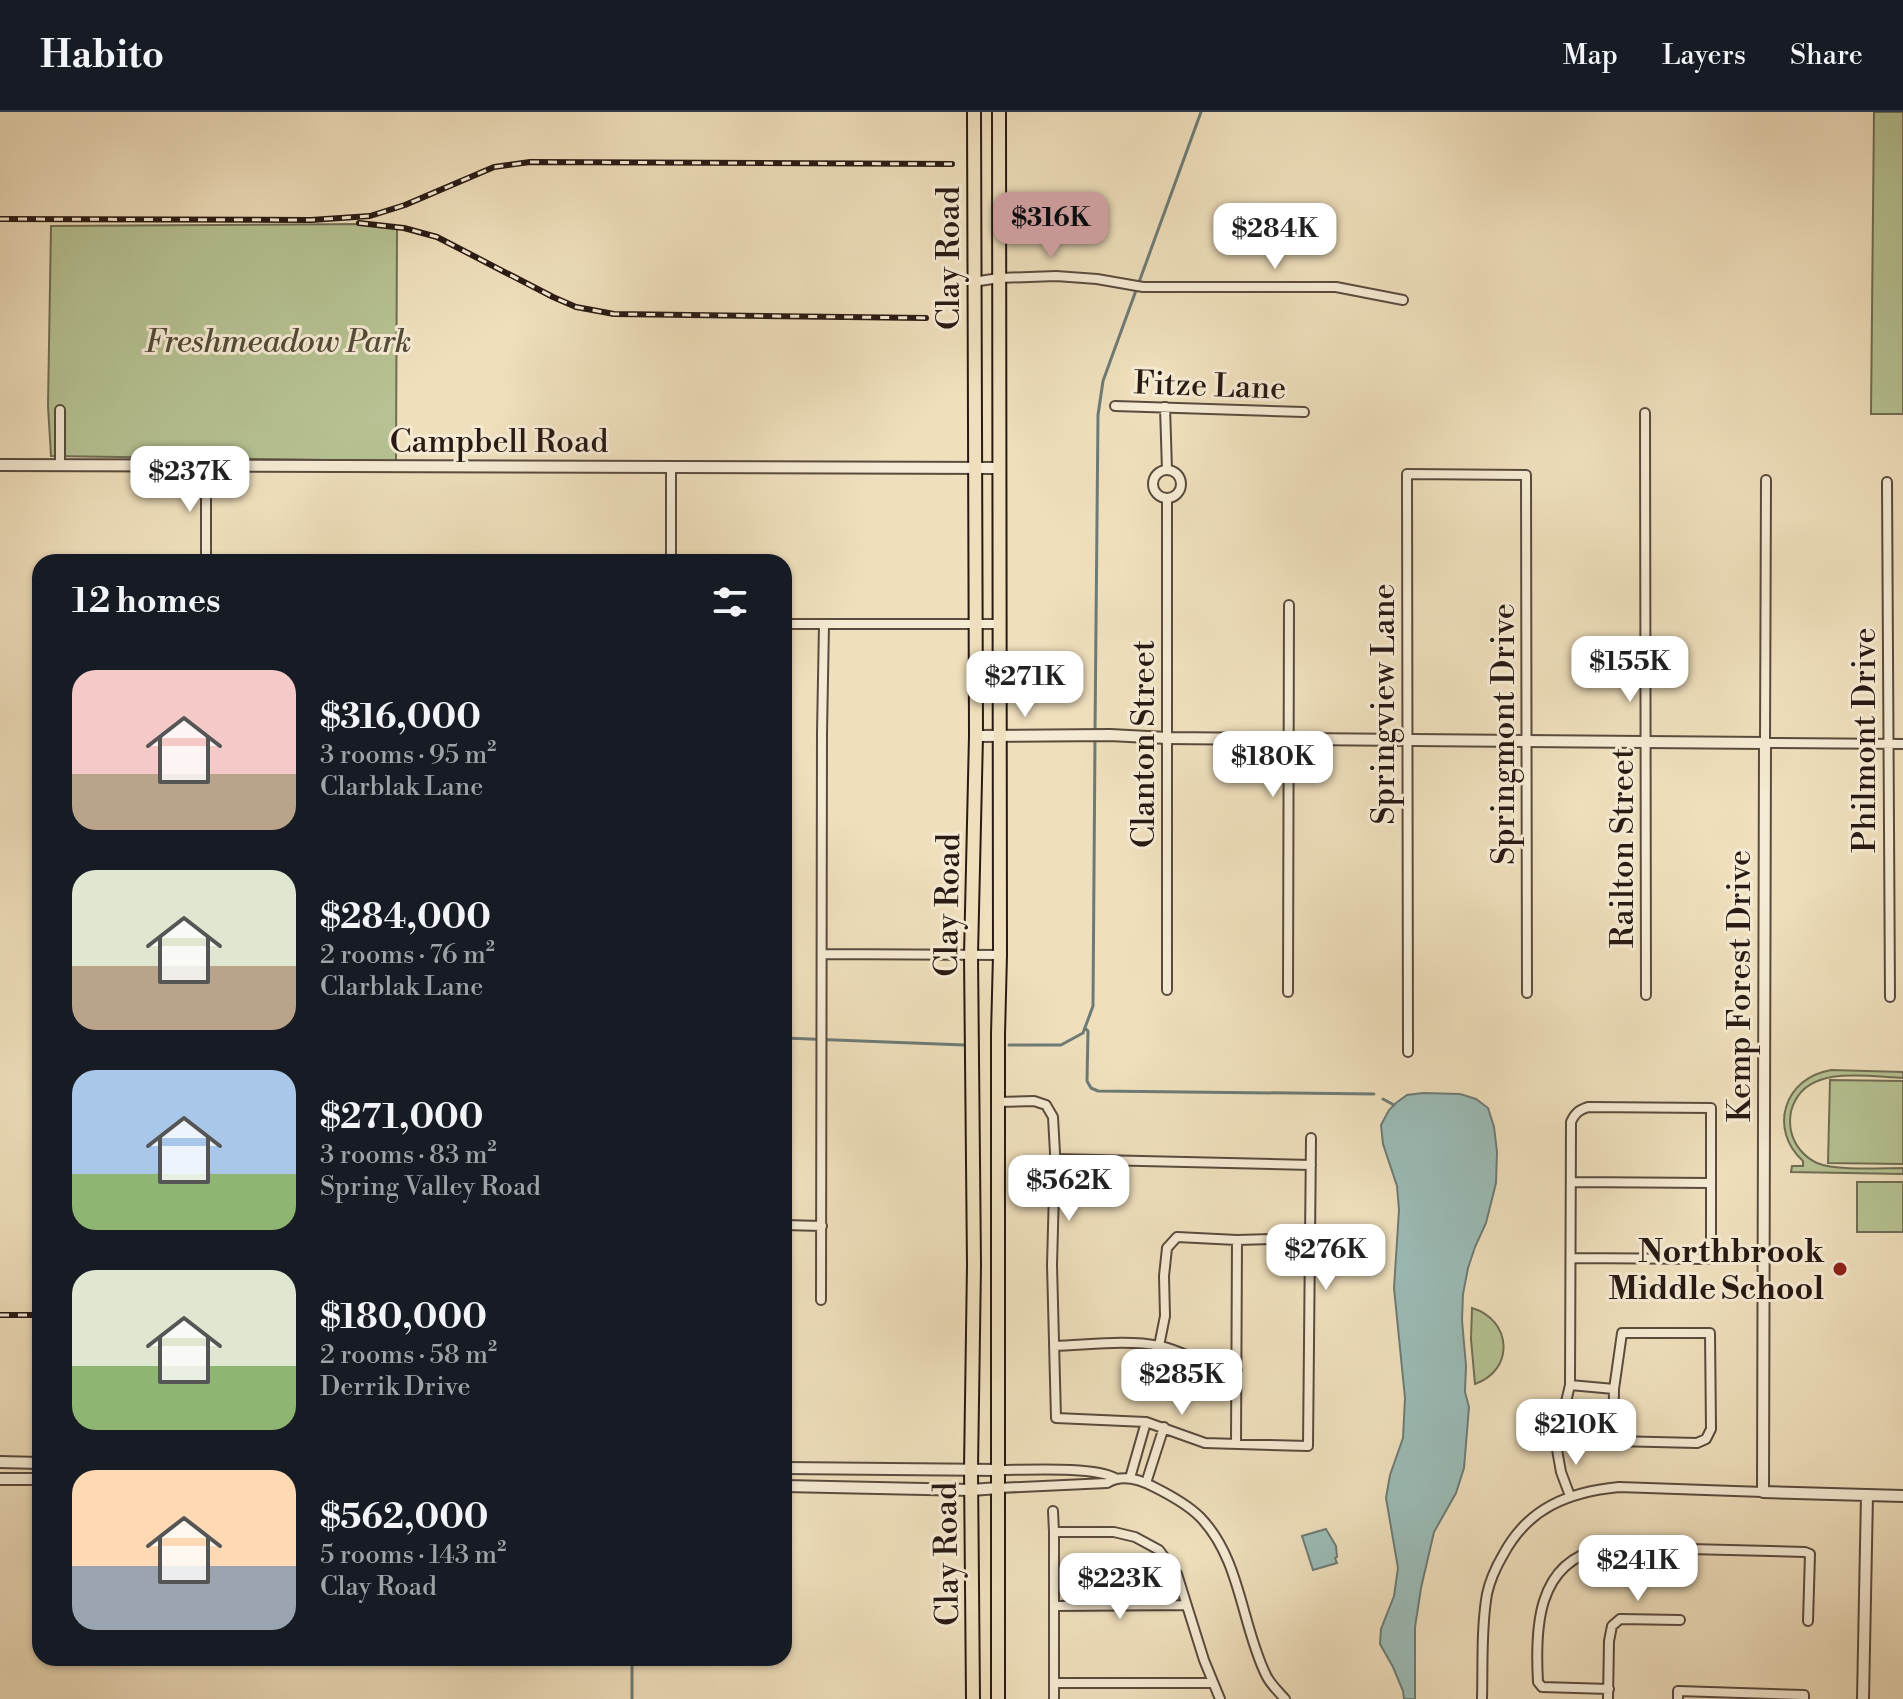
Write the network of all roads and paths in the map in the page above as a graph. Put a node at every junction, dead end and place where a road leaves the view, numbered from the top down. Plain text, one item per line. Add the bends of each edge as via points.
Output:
1 (974, 112) edge
2 (999, 112) edge
3 (999, 278) junction
4 (973, 282) junction
5 (1403, 300) dead end
6 (974, 339) junction
7 (998, 346) junction
8 (1115, 406) dead end
9 (1165, 407) junction
10 (60, 410) dead end
11 (1304, 412) dead end
12 (1645, 413) dead end
13 (0, 465) edge
14 (60, 465) junction
15 (206, 465) junction
16 (671, 467) junction
17 (999, 468) junction
18 (974, 469) junction
19 (1167, 470) junction
20 (1526, 475) joint
21 (1766, 480) dead end
22 (1887, 482) dead end
23 (1167, 498) junction
24 (206, 554) edge
25 (671, 554) edge
26 (1289, 605) dead end
27 (792, 624) edge
28 (824, 624) junction
29 (974, 624) junction
30 (999, 624) junction
31 (976, 736) junction
32 (1000, 736) junction
33 (1167, 738) junction
34 (1289, 739) junction
35 (1407, 740) junction
36 (1527, 741) junction
37 (1646, 742) junction
38 (1765, 743) junction
39 (1887, 744) junction
40 (1903, 744) edge
41 (823, 954) junction
42 (971, 955) junction
43 (1000, 955) junction
44 (1167, 990) dead end
45 (1288, 992) dead end
46 (1527, 993) dead end
47 (1646, 995) dead end
48 (1890, 997) dead end
49 (1408, 1052) dead end
50 (998, 1102) junction
51 (1311, 1138) dead end
52 (1055, 1159) junction
53 (1311, 1165) junction
54 (1571, 1182) junction
55 (1711, 1183) junction
56 (792, 1225) edge
57 (822, 1226) junction
58 (1310, 1238) junction
59 (1237, 1240) junction
60 (1571, 1258) junction
61 (974, 1265) junction
62 (998, 1267) junction
63 (821, 1300) dead end
64 (1054, 1346) junction
65 (1159, 1346) junction
66 (1237, 1370) junction
67 (1570, 1385) junction
68 (1614, 1389) junction
69 (1146, 1422) junction
70 (1164, 1427) junction
71 (1236, 1444) junction
72 (0, 1462) edge
73 (32, 1463) edge
74 (792, 1468) edge
75 (971, 1469) junction
76 (999, 1470) junction
77 (1115, 1478) junction
78 (1130, 1478) junction
79 (0, 1479) edge
80 (32, 1479) edge
81 (1146, 1483) junction
82 (792, 1486) edge
83 (999, 1488) junction
84 (971, 1490) junction
85 (1763, 1492) junction
86 (1867, 1495) junction
87 (1570, 1496) junction
88 (1903, 1496) edge
89 (1053, 1511) dead end
90 (1054, 1532) junction
91 (1186, 1605) junction
92 (1054, 1606) junction
93 (1680, 1620) dead end
94 (1808, 1621) dead end
95 (1054, 1683) junction
96 (1212, 1683) junction
97 (1609, 1689) junction
98 (1737, 1696) edge
99 (973, 1699) edge
100 (998, 1699) edge
101 (1054, 1699) edge
102 (1220, 1699) edge
103 (1285, 1699) edge
104 (1482, 1699) edge
105 (1608, 1699) edge
106 (1678, 1699) edge
107 (1804, 1699) edge
108 (1863, 1699) edge

1 - 4 main road, Clay Road
2 - 3 main road, Clay Road
3 - 4 street
3 - 5 street via 1056,276 1143,287 1336,287
3 - 7 main road, Clay Road
4 - 6 main road, Clay Road
6 - 7 main road
6 - 18 main road, Clay Road
7 - 17 main road, Clay Road
8 - 9 street, Fitze Lane
9 - 11 street, Fitze Lane
9 - 19 street, Clanton Street
10 - 14 street
12 - 37 street, Railton Street
13 - 14 street, Campbell Road
14 - 15 street, Campbell Road
15 - 16 street, Campbell Road
15 - 24 street
16 - 18 street, Campbell Road
16 - 25 street
17 - 18 street, Campbell Road
17 - 30 main road, Clay Road
18 - 29 main road, Clay Road
19 - 23 street, Clanton Street via 1153,484 1157,494
19 - 23 street, Clanton Street via 1177,474 1181,484 1177,494
20 - 35 street, Springview Lane via 1407,474
20 - 36 street, Springmont Drive
21 - 38 street, Kemp Forest Drive
22 - 39 street, Philmont Drive
23 - 33 street, Clanton Street
26 - 34 street
27 - 28 street
28 - 29 street
28 - 41 street
29 - 30 street
29 - 31 main road, Clay Road
30 - 32 main road, Clay Road
31 - 32 street
31 - 42 main road, Clay Road
32 - 33 street
32 - 43 main road, Clay Road
33 - 34 street
33 - 44 street, Clanton Street
34 - 35 street
34 - 45 street
35 - 36 street
35 - 49 street, Springview Lane
36 - 37 street
36 - 46 street, Springmont Drive
37 - 38 street
37 - 47 street, Railton Street
38 - 39 street
38 - 85 street, Kemp Forest Drive
39 - 40 street
39 - 48 street, Philmont Drive
41 - 42 street
41 - 57 street
42 - 43 street
42 - 61 main road, Clay Road
43 - 50 main road, Clay Road
50 - 52 street via 1046,1105 1053,1117
50 - 62 main road, Clay Road
51 - 53 street
52 - 53 street
52 - 64 street
53 - 58 street
54 - 55 street
54 - 55 street via 1571,1122 1588,1107 1711,1108
54 - 60 street
55 - 60 street via 1711,1259
56 - 57 street
57 - 63 street
58 - 59 street
58 - 71 street via 1308,1446
59 - 65 street via 1177,1237 1167,1248
59 - 66 street
60 - 67 street
61 - 62 main road
61 - 75 main road, Clay Road
62 - 76 main road, Clay Road
64 - 65 street
64 - 69 street via 1056,1418
65 - 66 street
66 - 71 street
67 - 68 street
67 - 87 street via 1556,1444
68 - 68 street via 1622,1333 1710,1333 1711,1429 1706,1439 1613,1441
69 - 70 street
69 - 78 street
70 - 71 street via 1205,1443
70 - 81 street
72 - 73 street
74 - 75 street
75 - 76 street
75 - 84 main road, Clay Road
76 - 77 street via 1107,1473
76 - 83 main road, Clay Road
77 - 78 street
77 - 83 street via 1107,1483
78 - 81 street
79 - 80 street
81 - 103 street via 1199,1516 1212,1532 1230,1567 1267,1678
82 - 84 street
83 - 84 street
83 - 100 main road, Clay Road
84 - 99 main road, Clay Road
85 - 86 street
85 - 87 street via 1619,1487
86 - 88 street
86 - 108 street
87 - 104 street via 1527,1522 1494,1570 1484,1613
89 - 90 street
90 - 91 street via 1114,1532 1159,1550 1177,1574
90 - 92 street
91 - 92 street
91 - 96 street
92 - 95 street
93 - 97 street via 1620,1619 1612,1626
94 - 97 street via 1810,1554 1805,1552 1591,1552 1563,1568 1546,1592 1539,1620 1538,1682 1542,1687
95 - 96 street
95 - 101 street
96 - 102 street
97 - 105 street
98 - 106 street via 1678,1691
98 - 107 street

